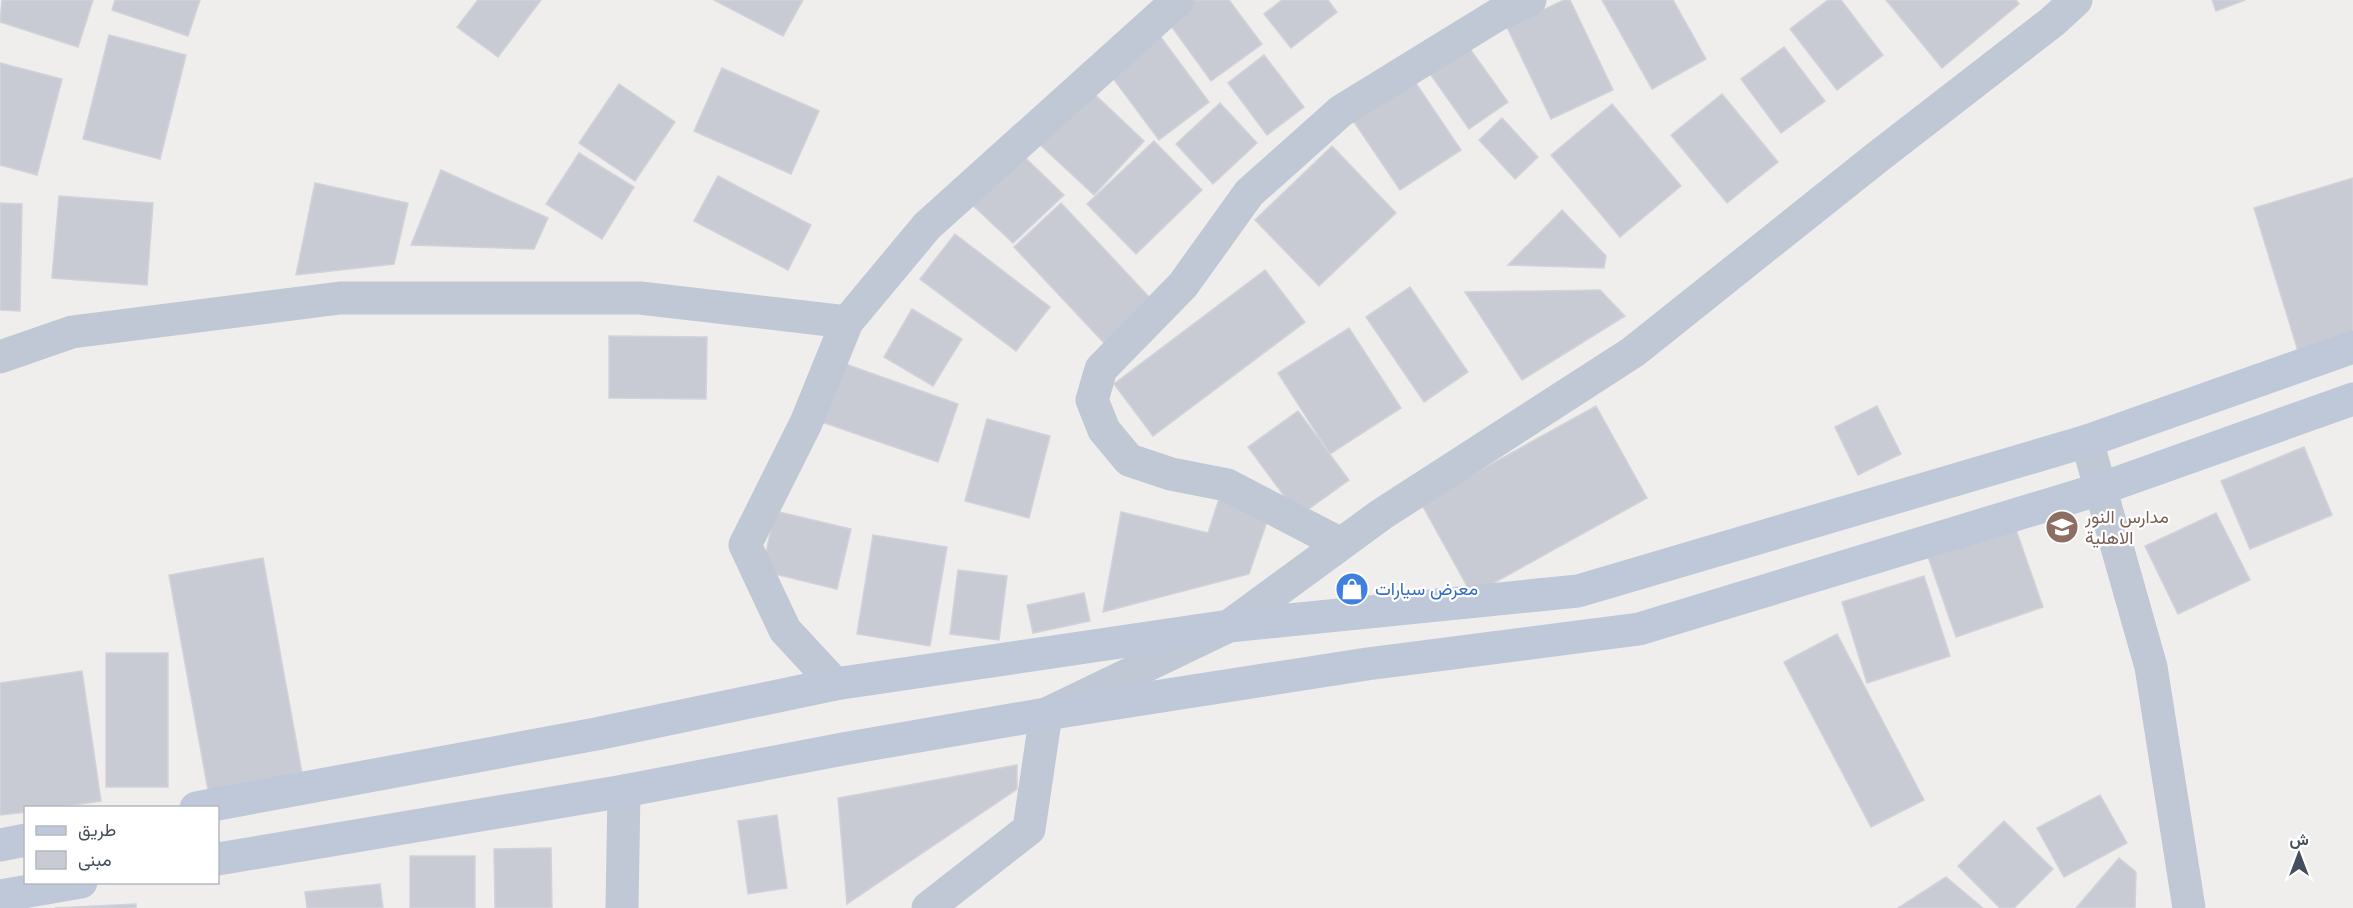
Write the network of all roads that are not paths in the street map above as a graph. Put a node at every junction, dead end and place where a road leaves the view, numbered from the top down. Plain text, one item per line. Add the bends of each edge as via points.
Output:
1 (1178, 0) edge
2 (1530, 0) edge
3 (2076, 0) edge
4 (847, 322) junction
5 (2353, 347) edge
6 (0, 357) edge
7 (2353, 399) edge
8 (2087, 441) junction
9 (2100, 489) junction
10 (1341, 544) junction
11 (1229, 626) junction
12 (835, 684) junction
13 (1046, 714) junction
14 (624, 791) junction
15 (201, 806) edge
16 (24, 840) edge
17 (0, 845) edge
18 (219, 859) edge
19 (69, 884) edge
20 (0, 896) edge
21 (622, 908) edge
22 (928, 908) edge
23 (2189, 908) edge

1 - 4 street via 927,226
2 - 10 street via 1497,15 1341,111 1249,193 1183,285 1101,369 1092,400 1104,430 1129,460 1171,474 1227,485
3 - 10 street via 1633,352
4 - 6 street via 640,298 340,298 72,332
4 - 12 street via 806,423 745,545 785,630
5 - 8 street
7 - 9 street
8 - 9 street
8 - 11 street via 1578,591
9 - 13 street via 1639,629 1366,664
9 - 23 street via 2151,667
10 - 11 street
11 - 12 street
11 - 13 street
12 - 15 street via 596,734
13 - 14 street
13 - 22 street via 1029,829
14 - 18 street
14 - 21 street
16 - 17 street
19 - 20 street

